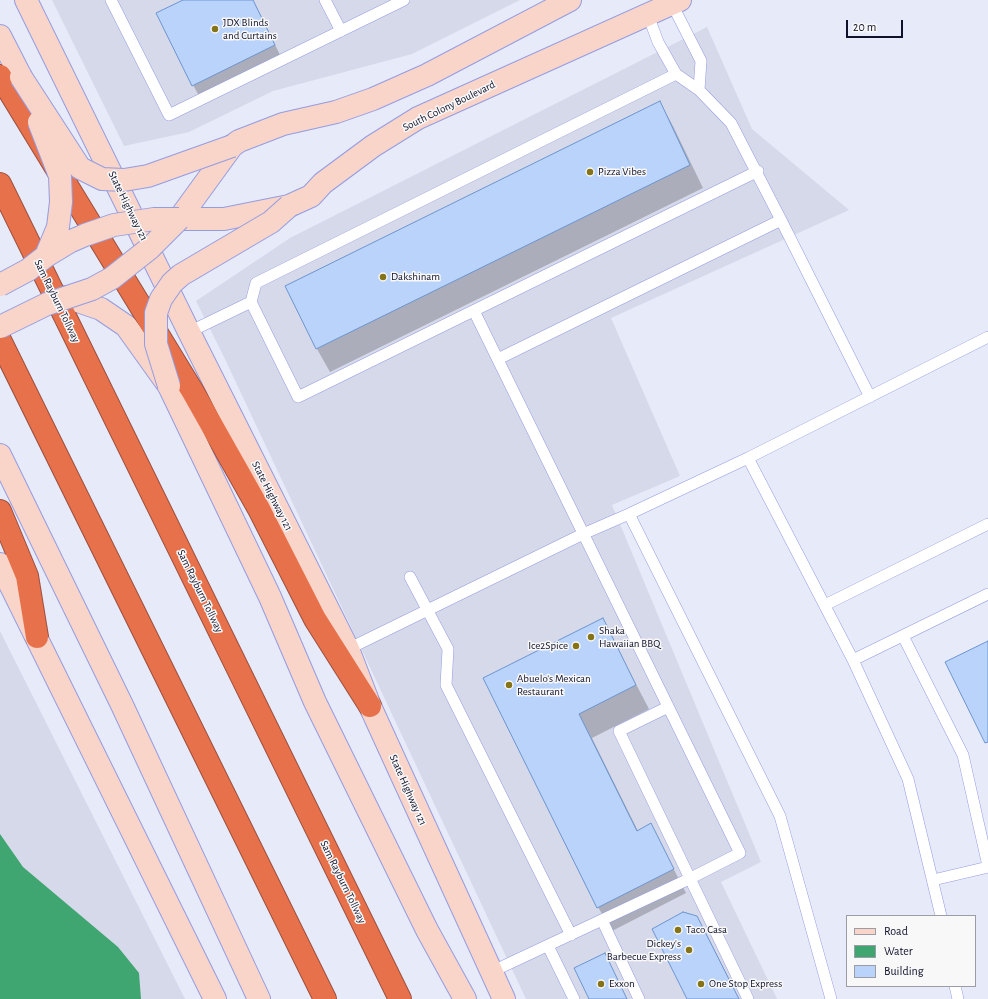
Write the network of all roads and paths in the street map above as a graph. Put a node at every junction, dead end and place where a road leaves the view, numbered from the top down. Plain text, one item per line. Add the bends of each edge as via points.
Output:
1 (26, 0) edge
2 (111, 0) edge
3 (325, 0) edge
4 (404, 0) edge
5 (570, 0) edge
6 (674, 1) edge
7 (644, 8) edge
8 (341, 31) junction
9 (0, 36) edge
10 (676, 74) junction
11 (10, 77) edge
12 (700, 90) junction
13 (232, 146) junction
14 (758, 171) junction
15 (0, 184) edge
16 (289, 206) junction
17 (179, 219) junction
18 (782, 220) junction
19 (46, 256) junction
20 (0, 285) edge
21 (66, 297) junction
22 (251, 302) junction
23 (474, 311) junction
24 (0, 328) edge
25 (189, 332) junction
26 (988, 337) edge
27 (0, 340) edge
28 (498, 359) junction
29 (169, 386) junction
30 (870, 397) junction
31 (0, 455) edge
32 (748, 458) junction
33 (0, 511) edge
34 (629, 514) junction
35 (988, 524) edge
36 (583, 534) junction
37 (0, 564) edge
38 (410, 577) dead end
39 (988, 594) edge
40 (825, 605) junction
41 (428, 610) junction
42 (902, 636) junction
43 (37, 637) junction
44 (348, 649) junction
45 (853, 660) junction
46 (370, 706) junction
47 (668, 707) junction
48 (988, 866) edge
49 (689, 879) junction
50 (933, 880) junction
51 (941, 915) edge
52 (602, 920) junction
53 (571, 935) junction
54 (548, 946) junction
55 (491, 972) junction
56 (955, 987) edge
57 (215, 999) edge
58 (259, 999) edge
59 (326, 999) edge
60 (400, 999) edge
61 (465, 999) edge
62 (504, 999) edge
63 (574, 999) edge
64 (638, 999) edge
65 (748, 999) edge
66 (831, 999) edge
67 (958, 999) edge

1 - 25 main road, State Highway 121
2 - 8 lane via 169,115
3 - 8 lane
4 - 8 lane
5 - 13 main road via 427,75 373,99 336,112 283,124
6 - 7 main road, South Colony Boulevard
6 - 12 lane via 702,60
7 - 10 lane via 658,42
7 - 16 main road, South Colony Boulevard via 418,118 373,146 323,183 311,196
9 - 11 main road
10 - 12 lane
10 - 22 lane via 256,283
11 - 13 main road, bridge via 80,168 102,179 124,180 148,176
11 - 19 main road, bridge via 60,176 61,202 58,227
11 - 46 highway via 194,392 259,509 315,619
12 - 14 lane via 731,123
13 - 17 main road
14 - 18 lane
14 - 23 lane
15 - 60 highway, Sam Rayburn Tollway
16 - 17 main road, South Colony Boulevard via 224,219
16 - 29 main road, bridge via 271,222 181,275 161,299 156,313 156,344
17 - 19 main road, South Colony Boulevard, bridge via 154,219 114,225 69,242
17 - 21 main road, bridge via 150,248 112,278 92,289
18 - 28 lane
18 - 30 lane
19 - 20 main road, South Colony Boulevard, bridge via 28,270
21 - 24 main road, bridge
21 - 29 main road, bridge via 101,309 126,326
22 - 23 lane via 298,397
22 - 25 lane
23 - 28 lane
25 - 44 main road, State Highway 121
26 - 30 lane
27 - 59 highway
28 - 36 lane
29 - 61 main road via 270,597 315,702 427,930
30 - 32 lane
31 - 58 main road via 122,705
32 - 34 lane
32 - 40 lane
33 - 43 highway via 27,576
34 - 36 lane
34 - 66 lane via 780,816
35 - 40 lane
36 - 41 lane
36 - 47 lane
37 - 43 main road
38 - 41 lane
39 - 42 lane
40 - 45 lane
41 - 44 lane
41 - 53 lane via 448,649 446,685
42 - 45 lane
42 - 48 lane via 963,755
43 - 57 main road
44 - 46 main road, State Highway 121
45 - 50 lane via 908,779
46 - 55 main road, State Highway 121
47 - 49 lane via 620,731
47 - 49 lane via 740,853
48 - 50 lane
49 - 52 lane
49 - 65 lane
50 - 51 lane
52 - 53 lane
52 - 64 lane
53 - 54 lane
54 - 55 lane
54 - 63 lane
55 - 62 main road, State Highway 121
56 - 67 lane

